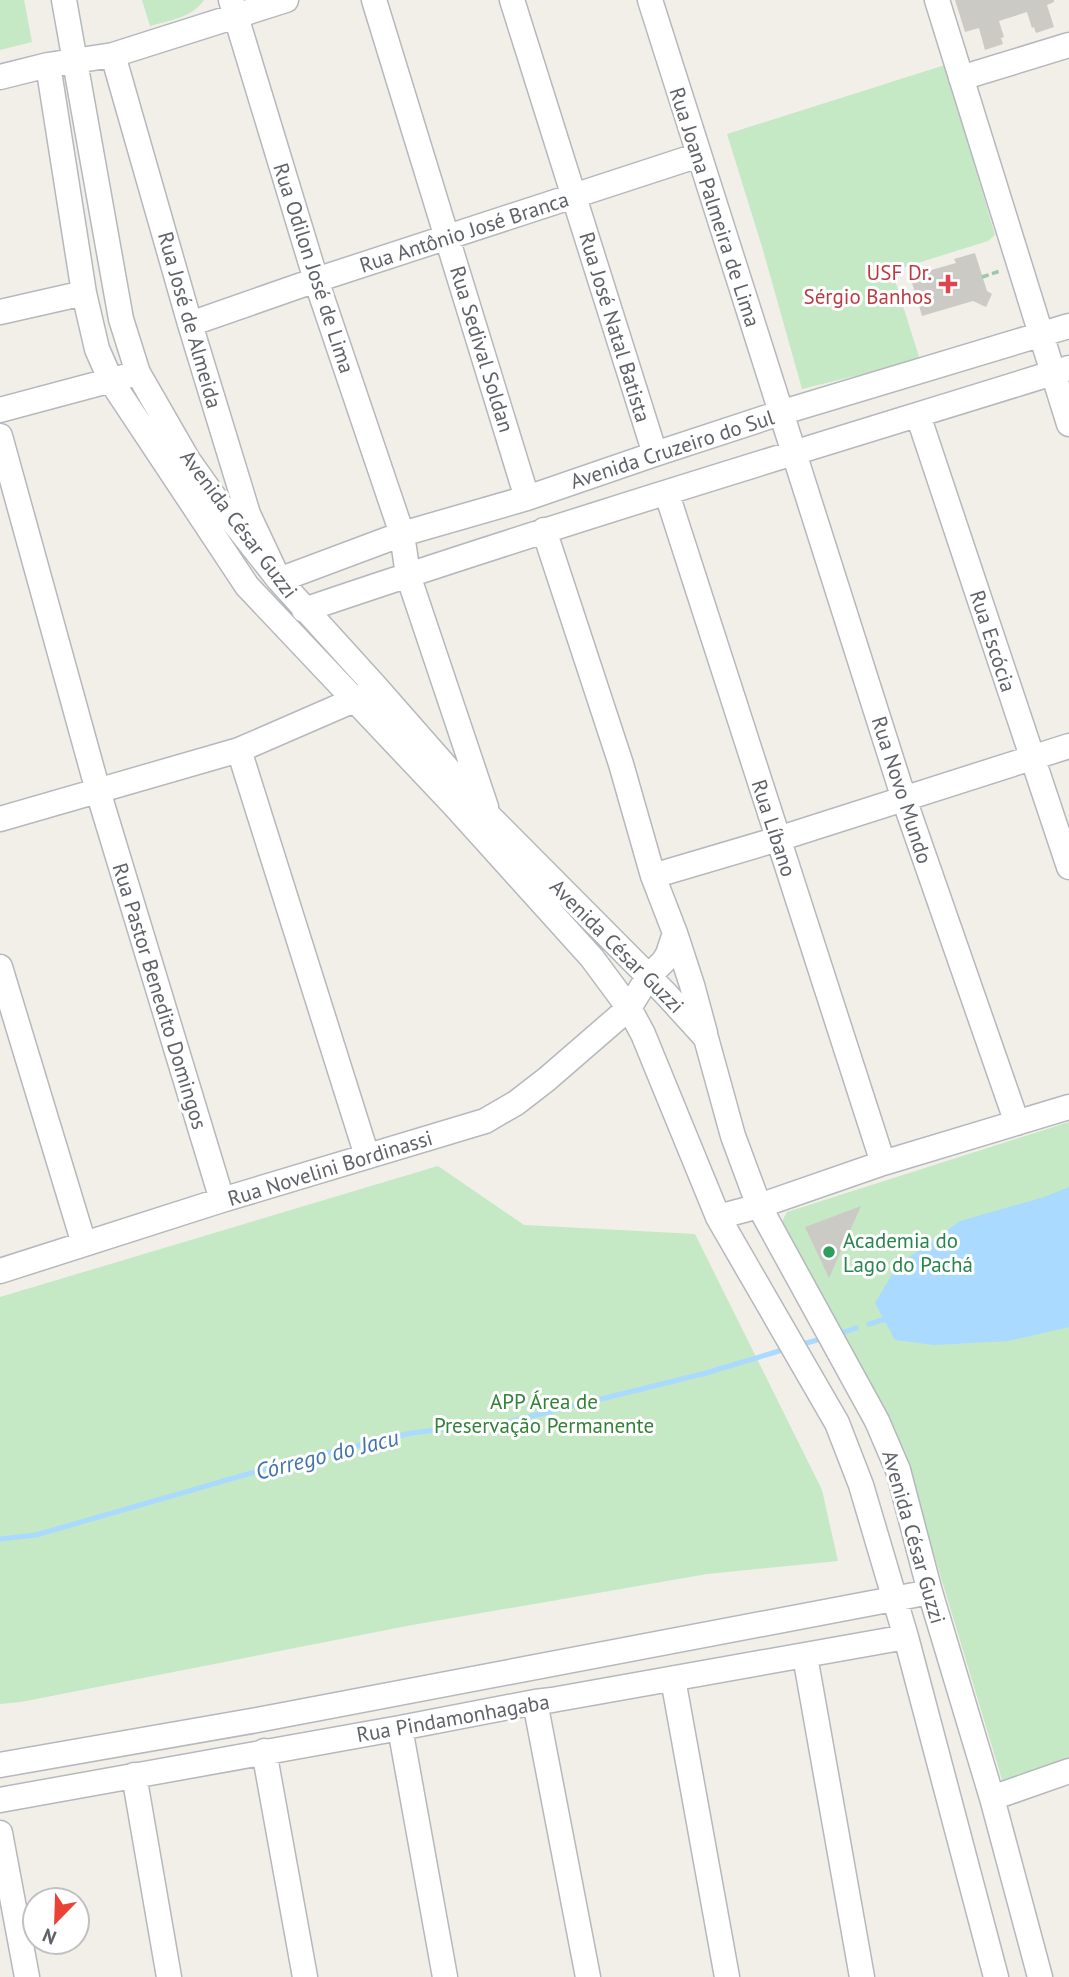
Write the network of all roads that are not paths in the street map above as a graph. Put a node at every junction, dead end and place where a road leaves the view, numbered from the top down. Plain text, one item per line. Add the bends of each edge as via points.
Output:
1 (64, 0) edge
2 (286, 0) edge
3 (374, 0) edge
4 (512, 0) edge
5 (650, 0) edge
6 (937, 0) edge
7 (233, 8) edge
8 (1069, 45) edge
9 (113, 55) junction
10 (76, 60) junction
11 (48, 65) junction
12 (0, 77) edge
13 (961, 78) junction
14 (699, 155) junction
15 (573, 196) junction
16 (447, 237) junction
17 (316, 280) junction
18 (84, 293) junction
19 (0, 312) edge
20 (190, 324) junction
21 (1069, 326) edge
22 (1041, 336) junction
23 (1061, 370) edge
24 (138, 373) junction
25 (111, 381) junction
26 (0, 410) edge
27 (780, 413) junction
28 (918, 415) junction
29 (1069, 424) edge
30 (0, 436) edge
31 (654, 454) junction
32 (794, 454) junction
33 (667, 494) junction
34 (527, 498) junction
35 (544, 530) junction
36 (402, 534) junction
37 (408, 575) junction
38 (279, 580) junction
39 (304, 610) junction
40 (376, 687) junction
41 (355, 700) junction
42 (1069, 746) edge
43 (239, 750) junction
44 (1032, 758) junction
45 (98, 791) junction
46 (904, 799) junction
47 (490, 817) junction
48 (0, 820) edge
49 (778, 839) junction
50 (1069, 867) edge
51 (653, 876) junction
52 (675, 933) junction
53 (0, 967) edge
54 (648, 977) junction
55 (629, 1008) junction
56 (680, 1009) junction
57 (643, 1034) junction
58 (706, 1038) junction
59 (1069, 1107) edge
60 (1017, 1123) junction
61 (367, 1156) junction
62 (883, 1163) junction
63 (222, 1200) junction
64 (759, 1206) junction
65 (718, 1217) junction
66 (84, 1244) junction
67 (0, 1271) edge
68 (930, 1592) junction
69 (895, 1599) junction
70 (906, 1637) junction
71 (805, 1656) junction
72 (673, 1679) junction
73 (535, 1702) junction
74 (400, 1728) junction
75 (264, 1751) junction
76 (0, 1766) edge
77 (1069, 1771) edge
78 (134, 1775) junction
79 (992, 1798) junction
80 (0, 1800) edge
81 (0, 1833) edge
82 (27, 1977) edge
83 (169, 1977) edge
84 (305, 1977) edge
85 (445, 1977) edge
86 (587, 1977) edge
87 (727, 1977) edge
88 (862, 1977) edge
89 (996, 1977) edge
90 (1040, 1977) edge

1 - 10 street, Avenida César Guzzi
2 - 7 street
3 - 16 street, Rua Sedival Soldan
4 - 15 street, Rua José Natal Batista
5 - 14 street, Rua Joana Palmeira de Lima
6 - 13 street
7 - 9 street
7 - 17 street, Rua Odilon José de Lima
8 - 13 street
9 - 10 street
9 - 20 street, Rua José de Almeida
10 - 11 street
10 - 24 street, Avenida César Guzzi via 116,297
11 - 12 street
11 - 18 street, Avenida César Guzzi
13 - 22 street
14 - 15 street, Rua Antônio José Branca
14 - 27 street, Rua Joana Palmeira de Lima
15 - 16 street, Rua Antônio José Branca
15 - 31 street, Rua José Natal Batista
16 - 17 street, Rua Antônio José Branca
16 - 34 street, Rua Sedival Soldan
17 - 20 street, Rua Antônio José Branca
17 - 36 street, Rua Odilon José de Lima
18 - 19 street
18 - 25 street, Avenida César Guzzi via 97,349
20 - 38 street, Rua José de Almeida via 248,514
21 - 22 street, Avenida Cruzeiro do Sul
22 - 23 street
22 - 27 street, Avenida Cruzeiro do Sul
23 - 28 street, Avenida Cruzeiro do Sul
23 - 29 street
24 - 25 street
24 - 38 street, Avenida César Guzzi via 188,460
25 - 26 street
25 - 41 street, Avenida César Guzzi via 247,586
27 - 31 street, Avenida Cruzeiro do Sul
27 - 32 street, Rua Joana Palmeira de Lima
28 - 32 street, Avenida Cruzeiro do Sul
28 - 44 street, Rua Escócia
30 - 45 street, Rua Pastor Benedito Domingos
31 - 34 street, Avenida Cruzeiro do Sul
32 - 33 street, Avenida Cruzeiro do Sul
32 - 46 street, Rua Novo Mundo
33 - 35 street, Avenida Cruzeiro do Sul
33 - 49 street, Rua Líbano
34 - 36 street, Avenida Cruzeiro do Sul
35 - 37 street, Avenida Cruzeiro do Sul
35 - 51 street
36 - 37 street, Rua Odilon José de Lima
36 - 38 street, Avenida Cruzeiro do Sul
37 - 39 street, Avenida Cruzeiro do Sul
37 - 47 street, Rua Odilon José de Lima
38 - 39 street, Avenida César Guzzi
39 - 40 street, Avenida César Guzzi
40 - 41 street
40 - 47 street, Avenida César Guzzi
41 - 43 street
41 - 55 street, Avenida César Guzzi via 592,958
42 - 44 street
43 - 45 street
43 - 61 street
44 - 46 street
44 - 50 street, Rua Escócia
45 - 48 street
45 - 63 street, Rua Pastor Benedito Domingos
46 - 49 street
46 - 60 street, Rua Novo Mundo
47 - 54 street, Avenida César Guzzi
49 - 51 street
49 - 62 street, Rua Líbano
51 - 52 street
52 - 54 street, Rua Novelini Bordinassi via 664,961
52 - 58 street
53 - 66 street
54 - 55 street, Rua Novelini Bordinassi
54 - 56 street, Avenida César Guzzi
55 - 57 street, Avenida César Guzzi
55 - 61 street, Rua Novelini Bordinassi via 547,1079 485,1121
56 - 57 street via 667,1002 657,1005
56 - 58 street, Avenida César Guzzi
57 - 65 street, Avenida César Guzzi
58 - 64 street, Avenida César Guzzi via 733,1136
59 - 60 street
60 - 62 street
61 - 63 street, Rua Novelini Bordinassi
62 - 64 street
63 - 66 street, Rua Novelini Bordinassi
64 - 65 street
64 - 68 street, Avenida César Guzzi via 877,1421 898,1470
65 - 69 street, Avenida César Guzzi via 837,1423
66 - 67 street, Rua Novelini Bordinassi
68 - 69 street
68 - 79 street, Avenida César Guzzi
69 - 70 street, Avenida César Guzzi
69 - 76 street
70 - 71 street, Rua Pindamonhagaba
70 - 89 street, Avenida César Guzzi
71 - 72 street, Rua Pindamonhagaba
71 - 88 street
72 - 73 street, Rua Pindamonhagaba
72 - 87 street
73 - 74 street, Rua Pindamonhagaba
73 - 86 street
74 - 75 street, Rua Pindamonhagaba
74 - 85 street
75 - 78 street, Rua Pindamonhagaba
75 - 84 street
77 - 79 street
78 - 80 street, Rua Pindamonhagaba
78 - 83 street
79 - 90 street, Avenida César Guzzi
81 - 82 street

